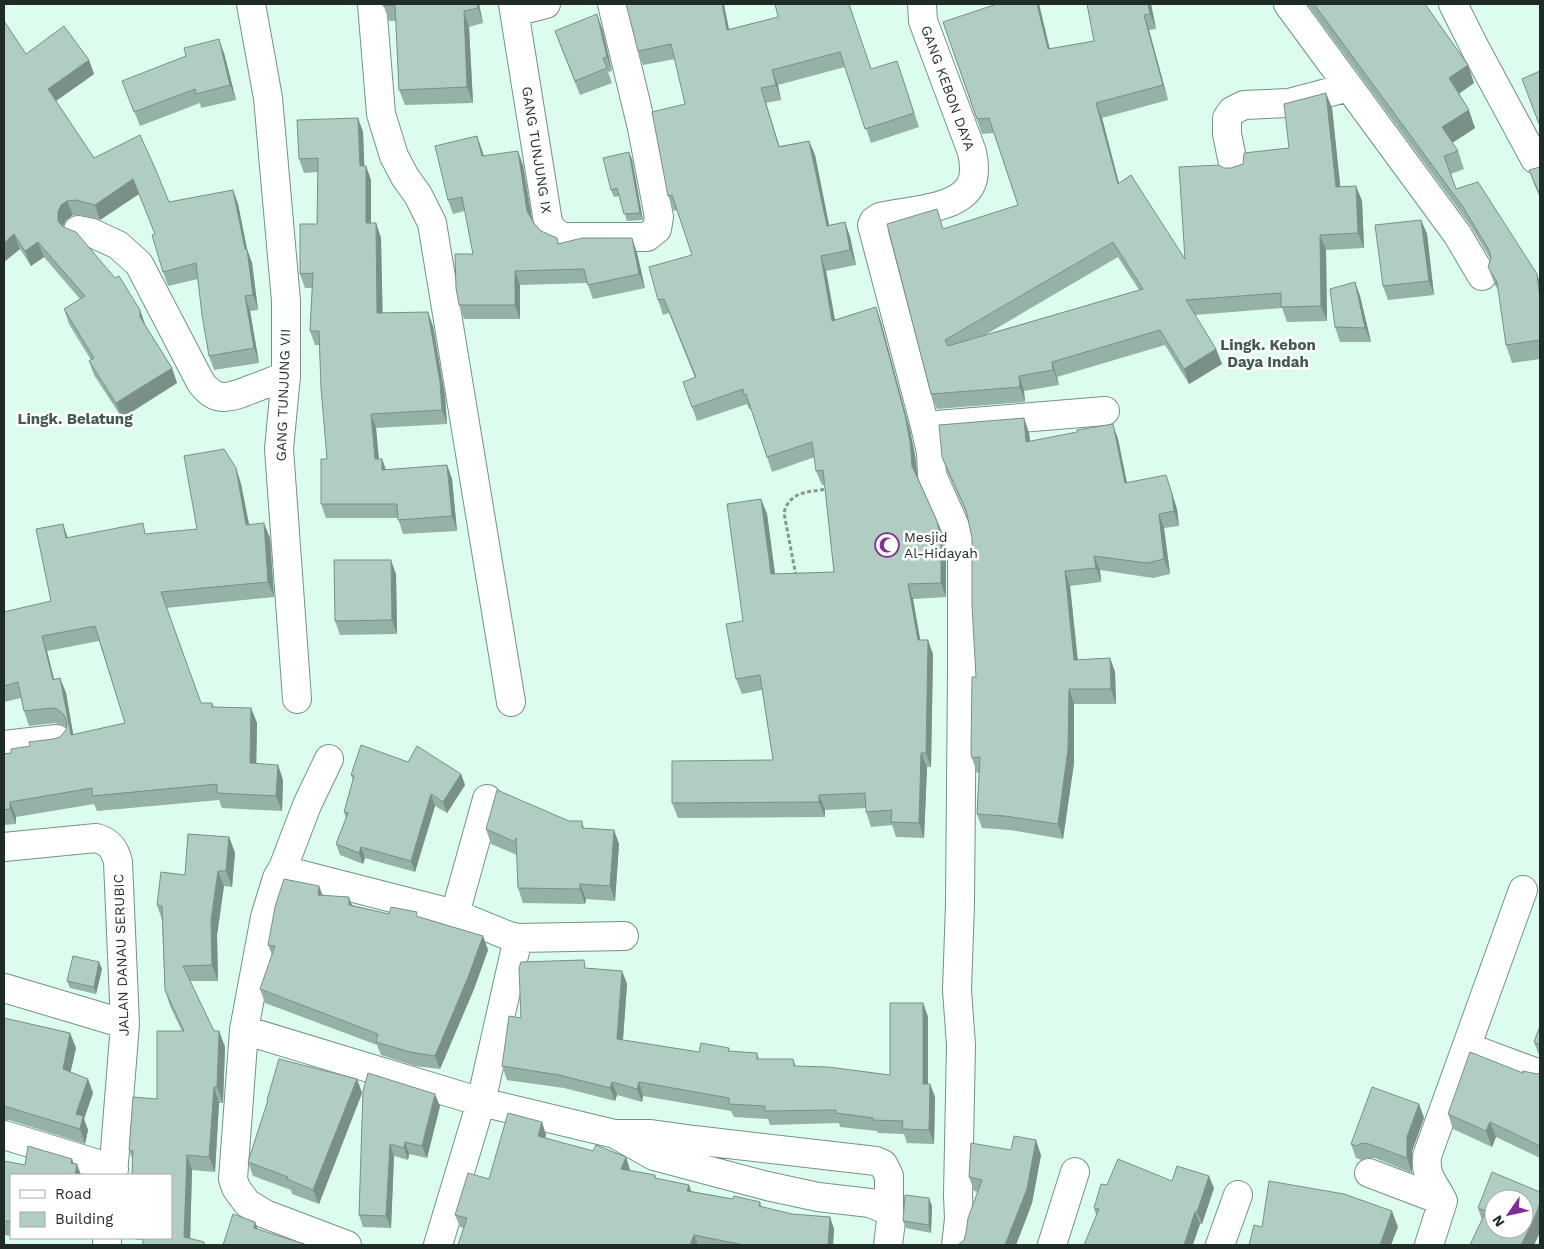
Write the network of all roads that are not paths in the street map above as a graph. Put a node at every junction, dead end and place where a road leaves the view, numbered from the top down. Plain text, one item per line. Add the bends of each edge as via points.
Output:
1 (251, 4) edge
2 (372, 4) edge
3 (546, 4) edge
4 (612, 4) edge
5 (922, 4) edge
6 (1288, 4) edge
7 (1453, 4) edge
8 (514, 8) edge
9 (1349, 87) junction
10 (1535, 159) dead end
11 (1234, 168) edge
12 (78, 230) dead end
13 (1482, 276) dead end
14 (286, 376) junction
15 (1105, 411) dead end
16 (925, 426) junction
17 (297, 699) dead end
18 (511, 702) dead end
19 (57, 739) edge
20 (4, 745) edge
21 (329, 759) dead end
22 (487, 799) dead end
23 (4, 847) edge
24 (283, 868) junction
25 (1523, 890) dead end
26 (456, 914) junction
27 (624, 936) dead end
28 (518, 938) junction
29 (4, 988) edge
30 (125, 1024) junction
31 (244, 1030) junction
32 (1467, 1047) junction
33 (1540, 1074) edge
34 (481, 1102) junction
35 (4, 1134) edge
36 (615, 1134) junction
37 (775, 1150) junction
38 (114, 1172) edge
39 (1075, 1172) dead end
40 (1368, 1173) dead end
41 (767, 1186) junction
42 (1238, 1196) dead end
43 (1443, 1201) junction
44 (889, 1212) junction
45 (347, 1245) edge
46 (438, 1245) edge
47 (888, 1245) edge
48 (956, 1245) edge
49 (1052, 1245) edge
50 (1220, 1245) edge
51 (1429, 1245) edge

1 - 14 street, GANG TUNJUNG VII via 268,98 286,301
2 - 18 street via 378,92 385,130 394,156 432,223
3 - 8 street
4 - 8 street, GANG TUNJUNG IX via 642,128 659,217 656,229 647,237 564,237 550,228
5 - 16 street, GANG KEBON DAYA via 922,21 975,166 968,190 953,201 880,216 874,221 872,230
6 - 9 street
7 - 10 street
9 - 11 street via 1289,103 1244,105 1232,111 1227,118 1227,134
9 - 13 street via 1457,234
12 - 14 street via 118,245 139,264 208,392 229,397
14 - 17 street, GANG TUNJUNG VII via 280,449
15 - 16 street
16 - 48 street via 932,475 957,531 962,556 957,990 961,1045
19 - 20 street
21 - 24 street
22 - 26 street
23 - 30 street, JALAN DANAU SERUBIC via 91,838 104,841 114,850 118,862
24 - 26 street
24 - 31 street via 265,917
25 - 32 street
26 - 28 street
27 - 28 street
28 - 34 street
29 - 30 street
30 - 38 street, JALAN DANAU SERUBIC
31 - 34 street
31 - 45 street via 234,1173 236,1188 247,1203 265,1214
32 - 33 street
32 - 43 street via 1427,1156 1429,1178
34 - 36 street
34 - 46 street
35 - 38 street
36 - 37 street via 651,1134
36 - 41 street via 654,1156
37 - 41 street
37 - 44 street via 883,1164 888,1176
39 - 49 street
40 - 43 street
41 - 44 street via 818,1197 870,1202
42 - 50 street
43 - 51 street
44 - 47 street

